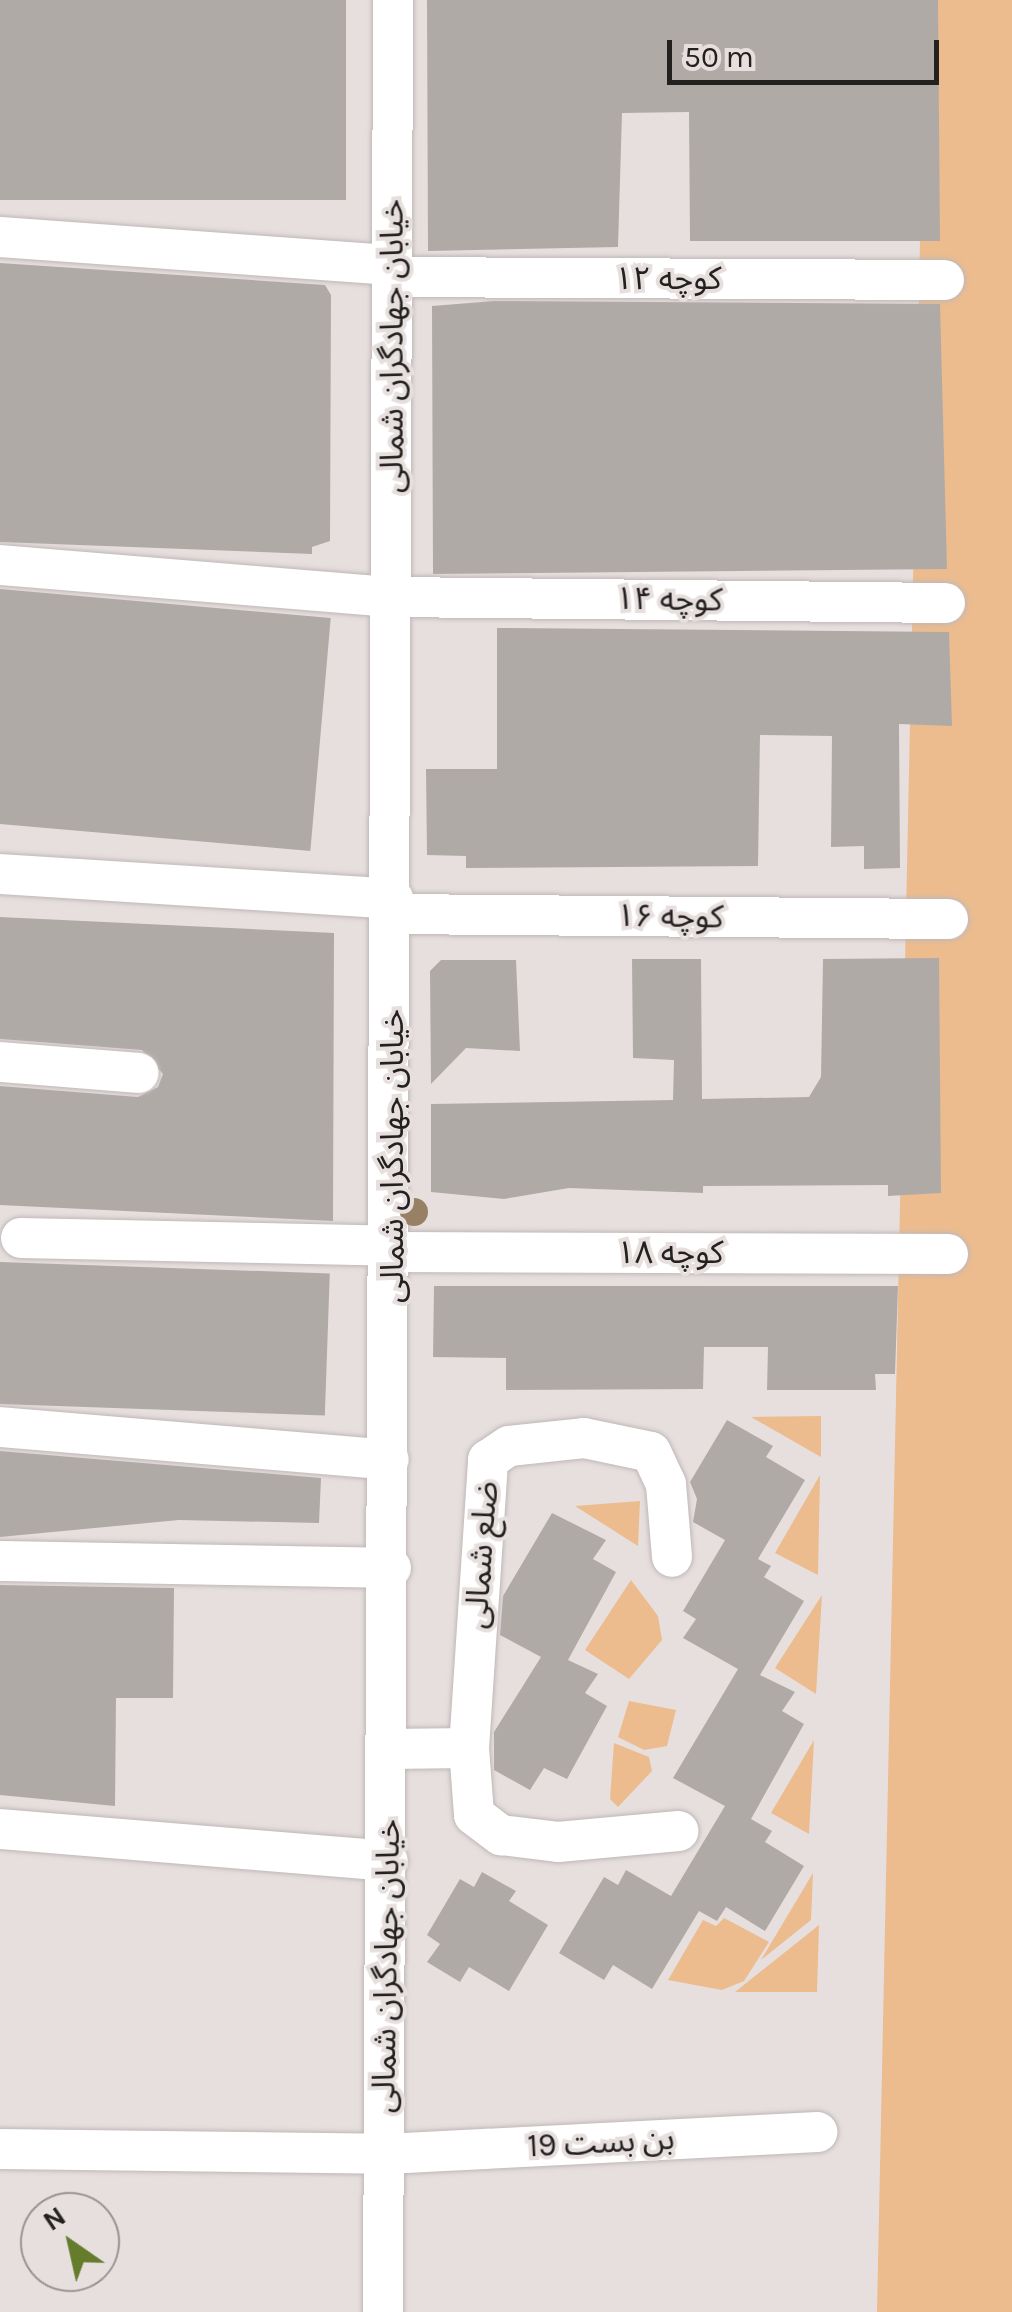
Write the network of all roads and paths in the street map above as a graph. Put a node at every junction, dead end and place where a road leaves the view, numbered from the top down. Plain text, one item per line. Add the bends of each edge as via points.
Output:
1 (393, 0) edge
2 (0, 237) edge
3 (393, 271) junction
4 (944, 280) dead end
5 (0, 565) edge
6 (393, 597) junction
7 (945, 604) dead end
8 (0, 874) edge
9 (393, 906) junction
10 (948, 920) dead end
11 (0, 1062) edge
12 (139, 1072) dead end
13 (21, 1238) dead end
14 (393, 1249) junction
15 (948, 1254) dead end
16 (0, 1427) edge
17 (389, 1460) junction
18 (672, 1557) dead end
19 (0, 1562) edge
20 (391, 1568) junction
21 (469, 1748) junction
22 (389, 1749) junction
23 (0, 1829) edge
24 (678, 1831) dead end
25 (388, 1861) junction
26 (817, 2132) dead end
27 (0, 2149) edge
28 (385, 2154) junction
29 (384, 2312) edge

1 - 3 street, خیابان جهادگران شمالی
2 - 3 street, کوچه ۱۲
3 - 4 street, کوچه ۱۲
3 - 6 street, خیابان جهادگران شمالی
5 - 6 street, کوچه ۱۴
6 - 7 street, کوچه ۱۴
6 - 9 street, خیابان جهادگران شمالی
8 - 9 street, کوچه ۱۶
9 - 10 street, کوچه ۱۶
9 - 14 street, خیابان جهادگران شمالی
11 - 12 street
13 - 14 street, کوچه ۱۸
14 - 15 street, کوچه ۱۸
14 - 17 street, خیابان جهادگران شمالی
16 - 17 street
17 - 20 street, خیابان جهادگران شمالی
18 - 21 street, ضلع شمالی via 666,1484 651,1452 584,1438 509,1446 488,1460
19 - 20 street
20 - 22 street, خیابان جهادگران شمالی
21 - 22 street
21 - 24 street via 474,1815 501,1835 558,1842
22 - 25 street, خیابان جهادگران شمالی
23 - 25 street
25 - 28 street, خیابان جهادگران شمالی
26 - 28 street, بن بست 19
27 - 28 street, بن بست 19
28 - 29 street, خیابان جهادگران شمالی

